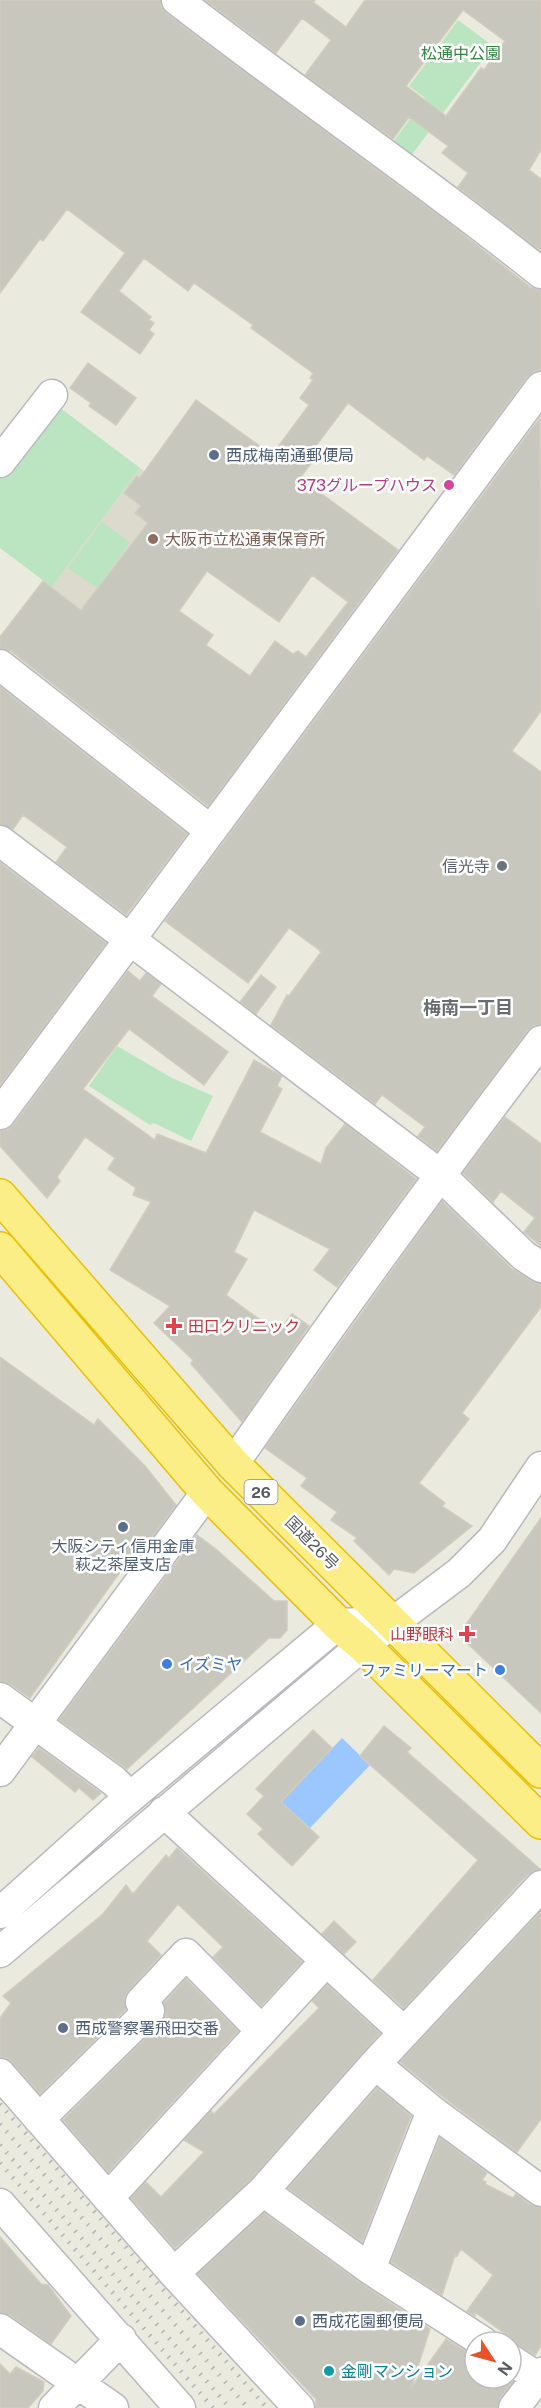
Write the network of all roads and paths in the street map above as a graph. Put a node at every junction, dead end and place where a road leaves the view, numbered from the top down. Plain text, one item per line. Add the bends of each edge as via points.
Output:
1 (177, 0) edge
2 (541, 273) edge
3 (541, 387) edge
4 (52, 395) dead end
5 (0, 462) edge
6 (0, 665) edge
7 (210, 830) junction
8 (0, 841) edge
9 (129, 939) junction
10 (541, 1041) edge
11 (0, 1114) edge
12 (440, 1174) junction
13 (0, 1196) edge
14 (0, 1249) edge
15 (541, 1267) edge
16 (233, 1464) junction
17 (541, 1467) edge
18 (207, 1492) junction
19 (392, 1623) junction
20 (338, 1624) junction
21 (363, 1645) junction
22 (0, 1698) edge
23 (35, 1724) junction
24 (0, 1771) edge
25 (541, 1771) edge
26 (122, 1789) dead end
27 (164, 1812) junction
28 (541, 1822) edge
29 (541, 1886) edge
30 (0, 1913) edge
31 (0, 1952) edge
32 (326, 1961) junction
33 (262, 2031) junction
34 (404, 2032) junction
35 (375, 2064) junction
36 (0, 2074) edge
37 (432, 2111) junction
38 (39, 2119) junction
39 (263, 2191) junction
40 (541, 2192) edge
41 (108, 2198) junction
42 (0, 2204) edge
43 (370, 2269) junction
44 (174, 2273) junction
45 (0, 2329) edge
46 (464, 2330) edge
47 (120, 2339) junction
48 (523, 2368) edge
49 (539, 2378) edge
50 (78, 2384) junction
51 (54, 2408) edge
52 (113, 2408) edge
53 (180, 2408) edge
54 (299, 2408) edge
55 (514, 2408) edge

1 - 2 street
3 - 7 street
4 - 5 street
6 - 7 street
7 - 9 street
8 - 9 street
9 - 11 street
9 - 12 street
10 - 12 street
12 - 15 street via 524,1256
12 - 16 street
13 - 16 highway, 国道26号 / 26
14 - 18 highway, 26
16 - 19 highway, 国道26号 / 26
17 - 19 street via 492,1540 459,1573
18 - 20 highway, 26
18 - 23 street
19 - 20 street
19 - 21 street
19 - 25 highway, 国道26号 / 26
20 - 21 highway, 26
20 - 30 street via 115,1810
21 - 27 street
21 - 28 highway, 26
22 - 23 street
23 - 24 street
23 - 26 street
27 - 31 street
27 - 32 street
29 - 34 street
32 - 33 street
32 - 34 street
33 - 38 street via 186,1954 141,2002 148,2011
33 - 41 street
34 - 35 street
35 - 37 street
35 - 39 street
36 - 38 street
37 - 40 street
37 - 43 street
38 - 41 street
39 - 43 street
39 - 44 street
41 - 44 street
42 - 47 street
43 - 46 street
44 - 54 street
45 - 50 street
47 - 50 street
47 - 53 street
48 - 49 street
49 - 55 street
50 - 51 street
50 - 52 street

